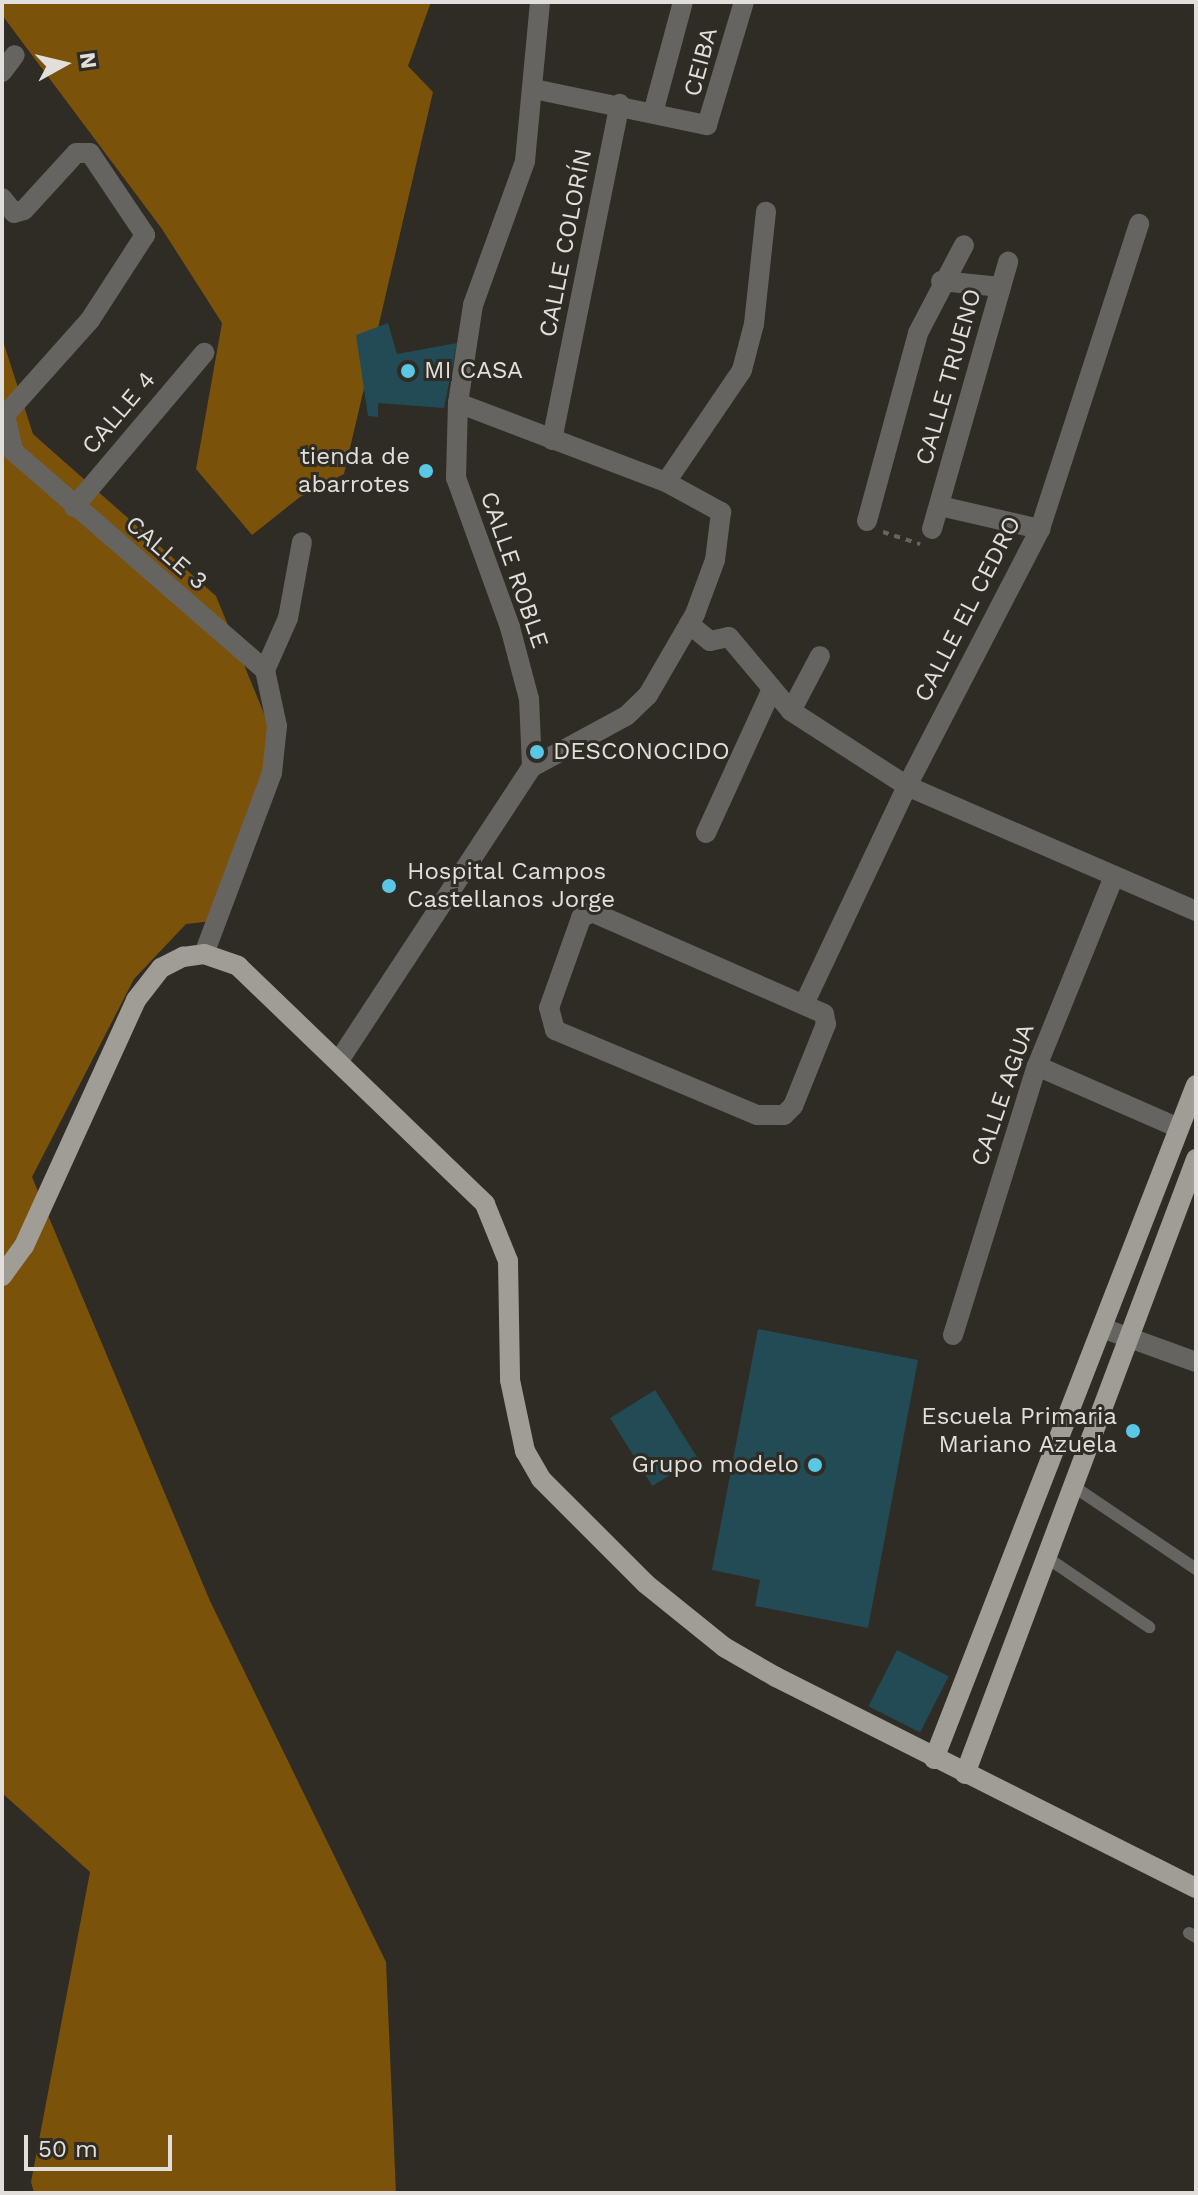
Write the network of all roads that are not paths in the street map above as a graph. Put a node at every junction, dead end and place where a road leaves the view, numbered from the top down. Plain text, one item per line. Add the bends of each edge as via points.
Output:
1 (540, 2) edge
2 (683, 2) edge
3 (744, 2) edge
4 (15, 55) dead end
5 (2, 72) edge
6 (534, 89) junction
7 (620, 104) junction
8 (653, 113) junction
9 (2, 198) edge
10 (766, 212) dead end
11 (1139, 224) dead end
12 (964, 245) dead end
13 (1008, 262) dead end
14 (941, 281) junction
15 (1001, 287) junction
16 (204, 353) dead end
17 (458, 403) junction
18 (552, 440) junction
19 (666, 482) junction
20 (940, 506) junction
21 (74, 507) junction
22 (867, 521) road end
23 (932, 529) road end
24 (1040, 529) junction
25 (302, 542) dead end
26 (689, 624) junction
27 (820, 656) dead end
28 (265, 670) junction
29 (772, 689) junction
30 (791, 711) junction
31 (532, 767) junction
32 (907, 786) junction
33 (706, 833) dead end
34 (1114, 876) junction
35 (1196, 911) edge
36 (204, 954) junction
37 (805, 1002) junction
38 (340, 1059) junction
39 (1037, 1066) junction
40 (1196, 1085) edge
41 (1179, 1128) junction
42 (1196, 1159) edge
43 (2, 1276) edge
44 (1105, 1329) junction
45 (953, 1335) dead end
46 (1132, 1335) junction
47 (1196, 1362) edge
48 (1073, 1486) junction
49 (1046, 1557) junction
50 (1196, 1569) edge
51 (1149, 1627) dead end
52 (934, 1759) junction
53 (965, 1774) junction
54 (1196, 1888) edge

1 - 6 street, CALLE ROBLE
2 - 8 street, CEIBA
3 - 8 street, CEIBA via 713,119 699,127
4 - 5 street
6 - 7 street
6 - 17 street, CALLE ROBLE via 525,161 473,305
7 - 8 street
7 - 18 street, CALLE COLORÍN
9 - 21 street, CALLE 3 via 14,213 24,210 76,153 90,153 145,235 90,320 5,415 13,451
10 - 19 street via 754,324 742,370
11 - 24 street, CALLE EL CEDRO
12 - 14 street
13 - 15 street, CALLE TRUENO
14 - 15 street
14 - 22 street via 918,333
15 - 20 street, CALLE TRUENO
16 - 21 street, CALLE 4
17 - 18 street
17 - 31 street, CALLE ROBLE via 456,478 510,627 529,699
18 - 19 street
19 - 26 street via 721,512 715,560
20 - 23 street, CALLE TRUENO
20 - 24 street
21 - 28 street, CALLE 3
24 - 32 street, CALLE EL CEDRO
25 - 28 street via 288,618
26 - 29 street via 710,641 729,637
26 - 31 street via 648,695 626,716
27 - 30 street
28 - 36 street via 277,726 272,773
29 - 30 street
29 - 33 street
30 - 32 street
31 - 38 street
32 - 34 street
32 - 37 street, CALLE EL CEDRO
34 - 35 street
34 - 39 street, CALLE AGUA
36 - 38 main road via 238,966
36 - 43 main road via 161,968 136,1000 24,1246
37 - 37 street via 592,912 581,918 549,1008 563,1036 770,1117 793,1106 826,1024 824,1014
38 - 52 main road via 485,1204 500,1232 509,1276 516,1423 541,1479 646,1584 724,1647
39 - 41 street
39 - 45 street, CALLE AGUA
40 - 41 main road
41 - 44 main road
42 - 46 main road
44 - 46 street
44 - 52 main road
46 - 47 street
46 - 48 main road
48 - 49 main road
48 - 50 lane
49 - 51 lane
49 - 53 main road
52 - 53 main road
53 - 54 main road

